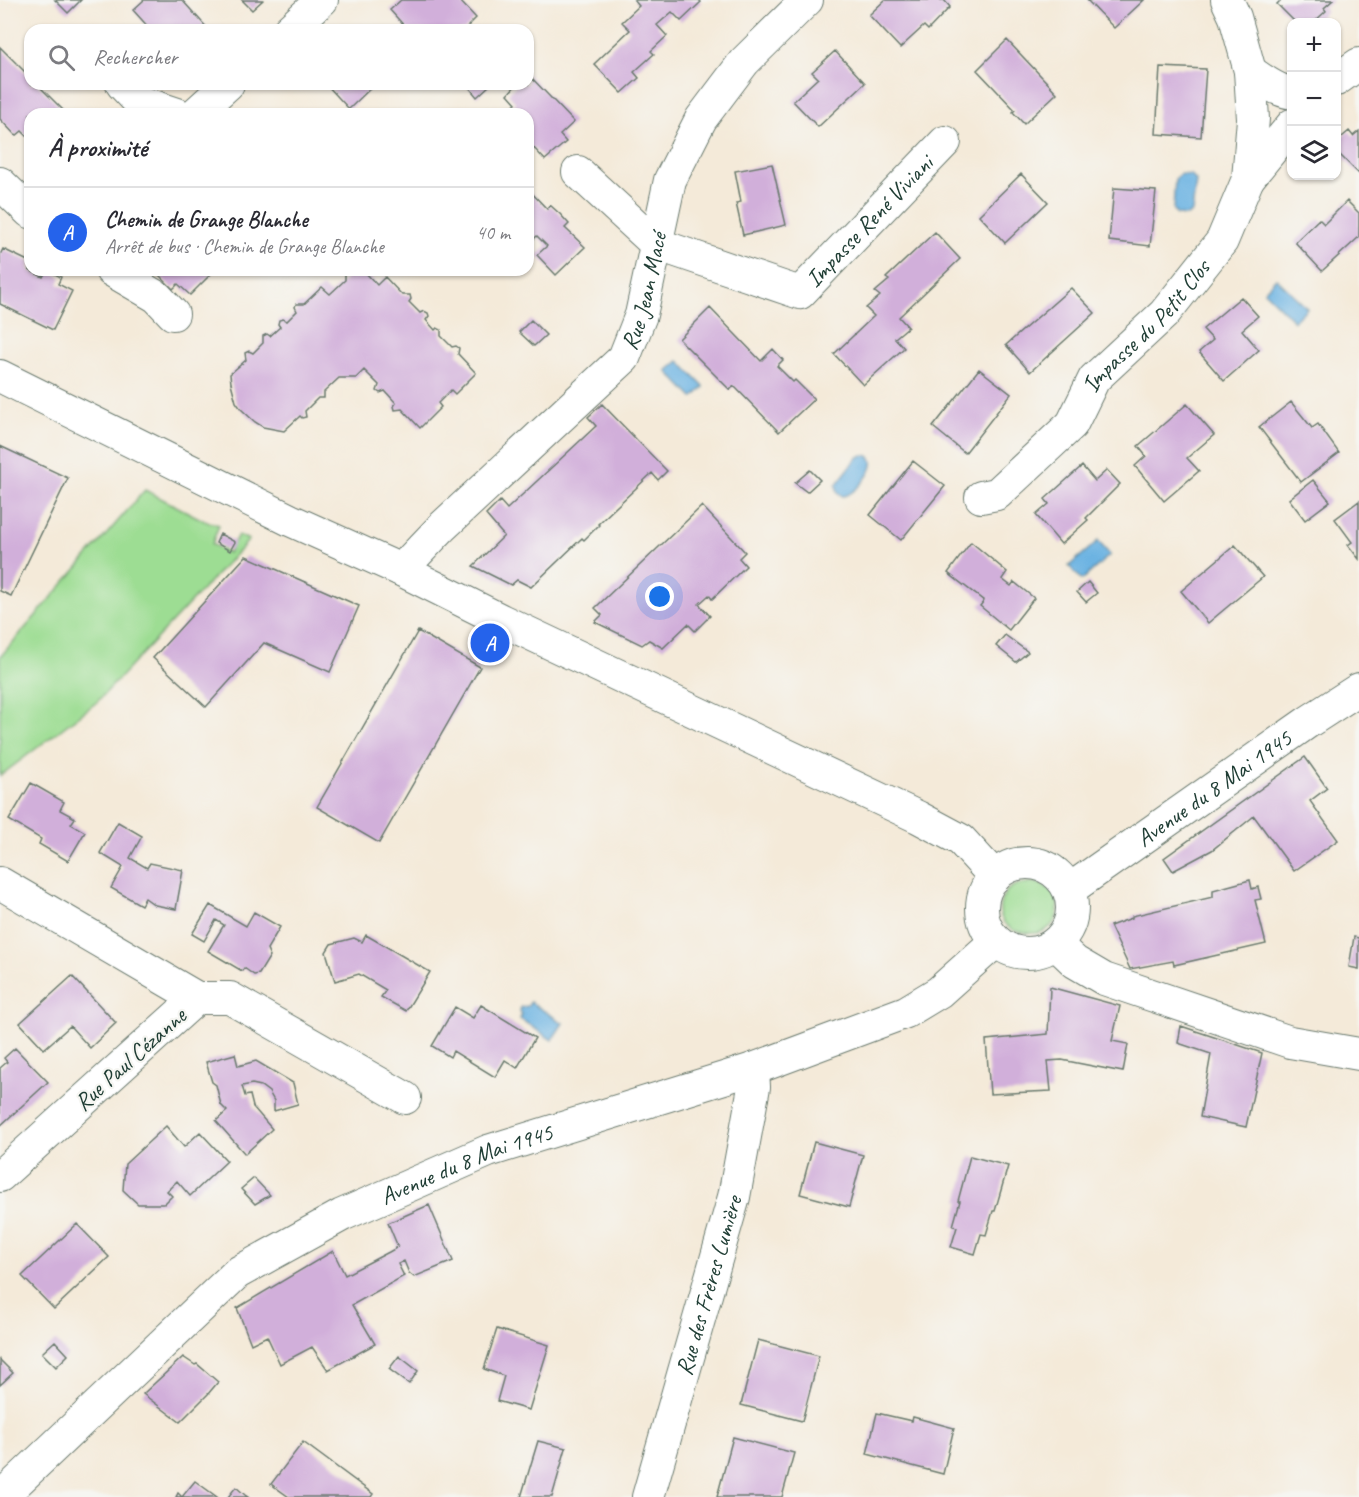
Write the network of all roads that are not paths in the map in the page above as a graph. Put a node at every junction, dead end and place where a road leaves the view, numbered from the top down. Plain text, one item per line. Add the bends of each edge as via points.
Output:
1 (322, 0) edge
2 (807, 0) edge
3 (1227, 0) edge
4 (296, 24) edge
5 (1359, 64) edge
6 (1250, 71) junction
7 (1341, 77) edge
8 (128, 90) edge
9 (221, 90) edge
10 (1287, 92) edge
11 (159, 108) edge
12 (202, 108) edge
13 (1291, 126) edge
14 (945, 142) dead end
15 (578, 172) dead end
16 (1248, 179) junction
17 (656, 244) junction
18 (121, 276) edge
19 (173, 314) dead end
20 (0, 376) edge
21 (981, 497) dead end
22 (400, 570) junction
23 (1359, 689) edge
24 (994, 877) junction
25 (0, 883) edge
26 (1069, 890) junction
27 (996, 941) junction
28 (1056, 944) junction
29 (197, 998) junction
30 (1359, 1054) edge
31 (753, 1069) junction
32 (405, 1098) dead end
33 (0, 1176) edge
34 (1, 1497) edge
35 (648, 1497) edge

1 - 4 street
2 - 17 street, Rue Jean Macé via 744,62 700,119 670,180
3 - 6 street, Impasse du Petit Clos
5 - 7 street
6 - 10 street
6 - 16 street, Impasse du Petit Clos via 1253,119
8 - 11 street via 138,101
9 - 12 street
13 - 16 street
14 - 17 street, Impasse René Viviani via 800,293
15 - 17 street
16 - 21 street, Impasse du Petit Clos via 1222,240 1164,314 1094,379 1072,424 998,494
17 - 22 street, Rue Jean Macé via 641,315 624,358
18 - 19 street via 157,297
20 - 22 street via 290,520
22 - 24 street via 918,817 961,840
23 - 26 street, Avenue du 8 Mai 1945
24 - 26 street via 1020,863 1035,863 1061,877
24 - 27 street via 982,902 988,930
25 - 29 street, Rue Paul Cézanne
26 - 28 street via 1070,924
27 - 28 street via 1019,953 1045,950
27 - 31 street, Avenue du 8 Mai 1945 via 939,992 906,1012
28 - 30 street via 1075,962 1104,979 1290,1042
29 - 32 street via 230,998
29 - 33 street, Rue Paul Cézanne
31 - 34 street, Avenue du 8 Mai 1945 via 488,1151 342,1215 237,1273
31 - 35 street, Rue des Frères Lumière via 754,1087 734,1197

